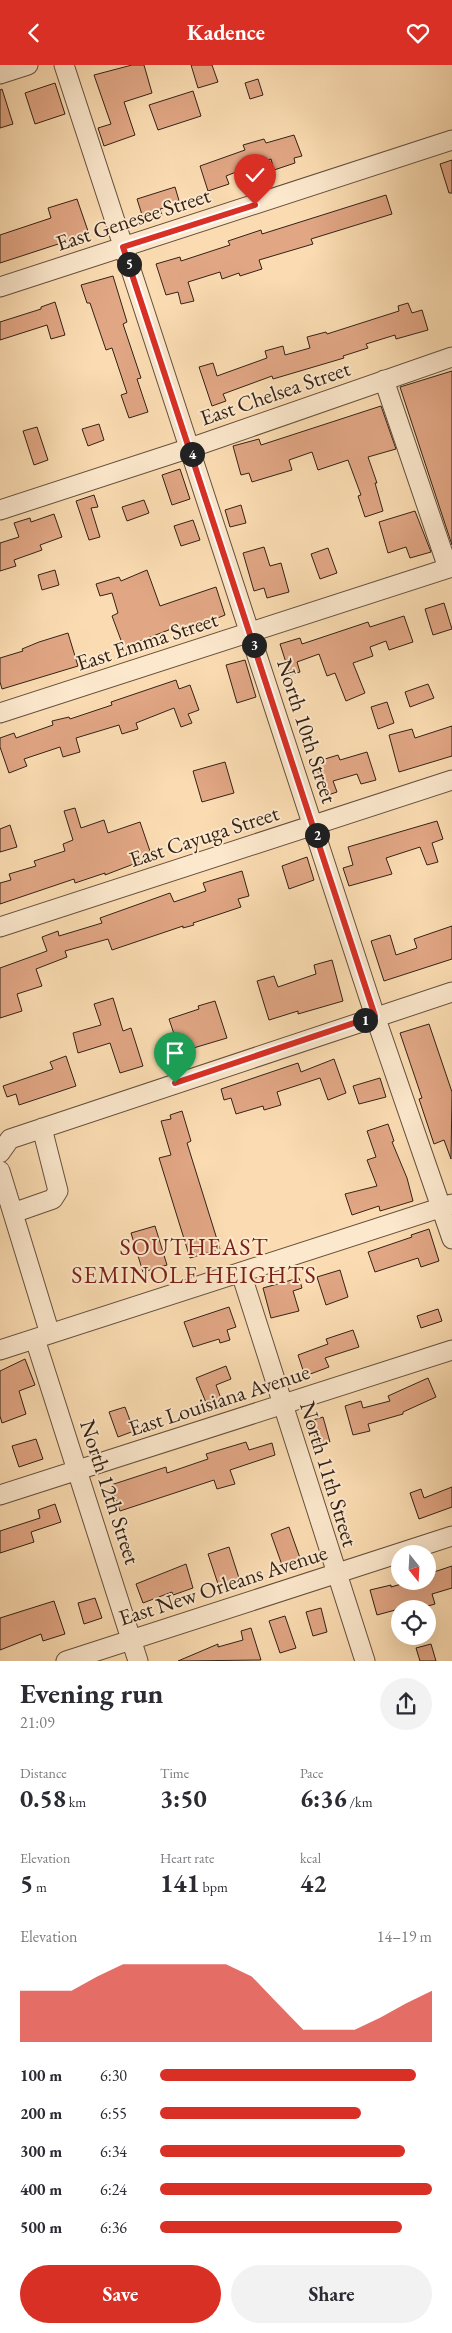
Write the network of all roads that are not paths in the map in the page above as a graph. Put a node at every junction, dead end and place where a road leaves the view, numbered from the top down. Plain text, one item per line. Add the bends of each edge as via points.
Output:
1 (28, 65) edge
2 (64, 65) edge
3 (0, 74) edge
4 (452, 140) edge
5 (123, 247) junction
6 (0, 287) edge
7 (452, 357) edge
8 (384, 380) junction
9 (190, 448) junction
10 (0, 510) edge
11 (450, 568) edge
12 (249, 633) junction
13 (0, 713) edge
14 (452, 780) edge
15 (313, 825) junction
16 (0, 927) edge
17 (452, 991) edge
18 (375, 1016) junction
19 (42, 1128) junction
20 (0, 1153) edge
21 (0, 1171) edge
22 (447, 1206) edge
23 (13, 1213) junction
24 (452, 1239) edge
25 (241, 1273) junction
26 (43, 1337) junction
27 (0, 1350) edge
28 (452, 1350) edge
29 (283, 1405) junction
30 (78, 1470) junction
31 (0, 1495) edge
32 (452, 1536) edge
33 (336, 1573) junction
34 (132, 1640) junction
35 (66, 1661) edge
36 (138, 1661) edge
37 (365, 1661) edge

1 - 3 street
2 - 5 street, North 10th Street
4 - 5 street, East Genesee Street
5 - 6 street, East Genesee Street
5 - 9 street, North 10th Street
7 - 8 street, East Chelsea Street
8 - 9 street, East Chelsea Street
8 - 11 street
9 - 10 street, East Chelsea Street
9 - 12 street, North 10th Street
11 - 12 street, East Emma Street
12 - 13 street, East Emma Street
12 - 15 street, North 10th Street
14 - 15 street, East Cayuga Street
15 - 16 street, East Cayuga Street
15 - 18 street, North 10th Street
17 - 18 street
18 - 19 street
18 - 22 street, North 10th Street
19 - 20 street via 10,1139
19 - 23 street via 58,1191 53,1199
21 - 23 street, North 12th Street
22 - 24 street, North 10th Street
22 - 25 street
23 - 26 street, North 12th Street
25 - 26 street
25 - 29 street, North 11th Street
26 - 27 street
26 - 30 street, North 12th Street
28 - 29 street, East Louisiana Avenue
29 - 30 street, East Louisiana Avenue
29 - 33 street, North 11th Street
30 - 31 street, East Louisiana Avenue
30 - 34 street, North 12th Street
32 - 33 street, East New Orleans Avenue
33 - 34 street, East New Orleans Avenue
33 - 37 street, North 11th Street
34 - 35 street, East New Orleans Avenue
34 - 36 street, North 12th Street

